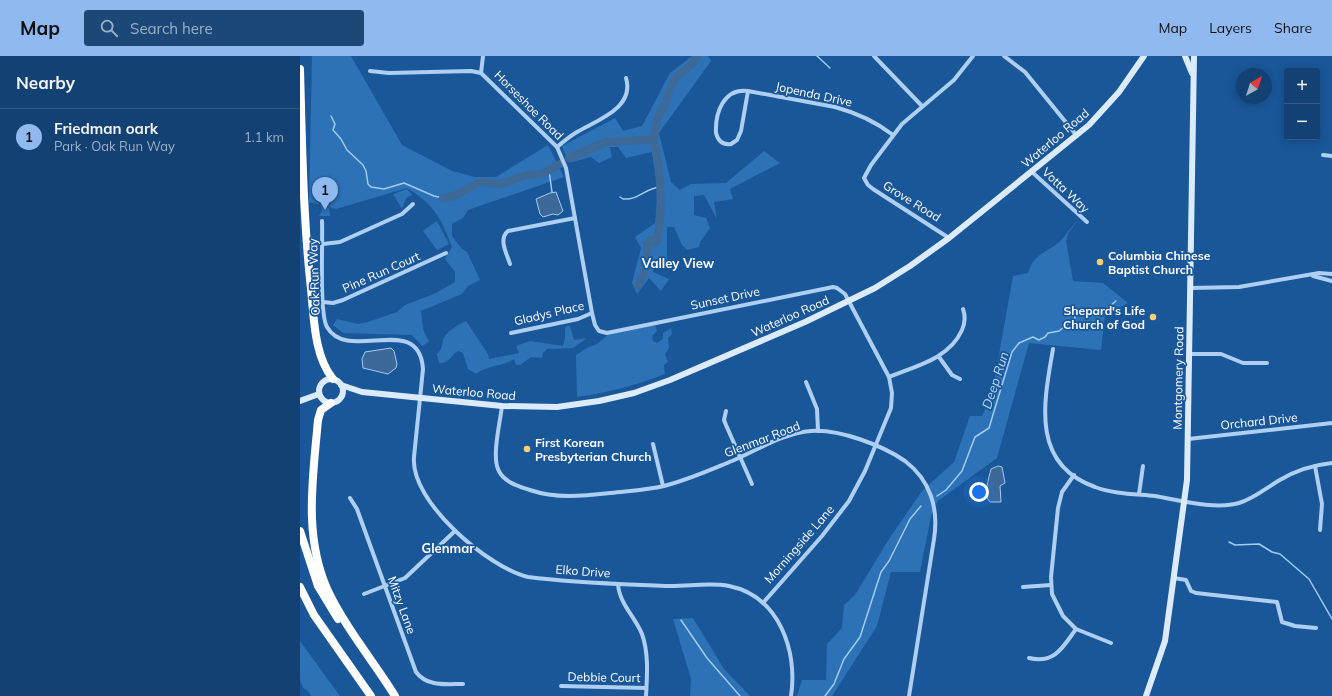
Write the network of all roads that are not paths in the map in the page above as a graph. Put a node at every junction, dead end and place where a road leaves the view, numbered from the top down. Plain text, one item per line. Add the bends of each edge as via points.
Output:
1 (483, 56) edge
2 (874, 56) edge
3 (973, 56) edge
4 (1144, 56) edge
5 (1186, 56) edge
6 (1194, 56) edge
7 (1006, 57) edge
8 (300, 69) edge
9 (370, 71) dead end
10 (480, 73) junction
11 (626, 78) dead end
12 (1193, 78) junction
13 (748, 90) junction
14 (922, 106) junction
15 (893, 135) junction
16 (1076, 136) junction
17 (557, 147) junction
18 (1323, 155) dead end
19 (1332, 156) edge
20 (1032, 172) junction
21 (413, 204) dead end
22 (575, 218) junction
23 (322, 221) dead end
24 (1087, 222) dead end
25 (949, 238) junction
26 (323, 244) junction
27 (446, 253) dead end
28 (510, 264) dead end
29 (1332, 274) edge
30 (1309, 275) junction
31 (1332, 280) edge
32 (1190, 288) junction
33 (850, 301) junction
34 (323, 302) junction
35 (963, 309) dead end
36 (592, 313) junction
37 (599, 331) joint
38 (511, 333) dead end
39 (1053, 349) dead end
40 (1189, 354) junction
41 (939, 357) junction
42 (1267, 364) dead end
43 (889, 377) junction
44 (333, 379) junction
45 (960, 379) dead end
46 (806, 382) dead end
47 (340, 385) junction
48 (362, 392) junction
49 (319, 394) junction
50 (340, 398) junction
51 (421, 399) junction
52 (300, 401) edge
53 (331, 403) junction
54 (502, 406) junction
55 (726, 411) dead end
56 (1332, 423) edge
57 (818, 431) junction
58 (1188, 439) junction
59 (653, 444) dead end
60 (876, 447) junction
61 (740, 457) junction
62 (1332, 463) edge
63 (1143, 466) dead end
64 (1314, 466) junction
65 (1074, 475) junction
66 (752, 484) dead end
67 (663, 486) junction
68 (1139, 494) junction
69 (350, 498) dead end
70 (1185, 501) junction
71 (1320, 530) dead end
72 (300, 531) edge
73 (455, 531) junction
74 (1174, 578) junction
75 (618, 584) junction
76 (1051, 585) junction
77 (300, 587) edge
78 (384, 587) junction
79 (1023, 587) dead end
80 (364, 594) dead end
81 (763, 603) junction
82 (1316, 628) dead end
83 (1076, 629) junction
84 (1111, 643) dead end
85 (1030, 658) dead end
86 (463, 684) dead end
87 (561, 686) dead end
88 (646, 688) junction
89 (371, 696) edge
90 (394, 696) edge
91 (646, 696) edge
92 (791, 696) edge
93 (909, 696) edge
94 (1146, 696) edge

1 - 10 street
2 - 14 street
3 - 14 street via 954,80
4 - 16 main road, Waterloo Road via 1108,104
5 - 12 main road
6 - 12 main road, Montgomery Road
7 - 16 street via 1025,72
8 - 44 highway via 304,216 313,312 322,358
9 - 10 street, Horseshoe Road
10 - 17 street, Horseshoe Road
11 - 17 street via 628,90 614,111
12 - 32 main road, Montgomery Road
13 - 13 street, Jopenda Drive via 731,93 720,106 716,133 717,138 723,143 731,144 739,136
13 - 15 street, Jopenda Drive via 849,111 872,120
14 - 15 street
15 - 25 street, Grove Road via 866,173 864,181
16 - 20 main road, Waterloo Road
17 - 22 street, Horseshoe Road via 564,161
18 - 19 street
20 - 24 street, Votta Way
20 - 25 main road, Waterloo Road
21 - 26 street via 402,214 340,242
22 - 28 street via 508,231 503,240
22 - 36 street, Horseshoe Road
23 - 26 street, Oak Run Way
25 - 33 main road, Waterloo Road via 910,266
26 - 34 street, Oak Run Way
27 - 34 street, Pine Run Court via 343,300
29 - 30 street
30 - 31 street
30 - 32 street via 1239,287
32 - 40 main road, Montgomery Road
33 - 37 street, Sunset Drive via 842,290 832,287 607,333
33 - 43 street, Morningside Lane
33 - 54 main road, Waterloo Road via 634,393 557,407
34 - 51 street, Oak Run Way via 326,326 339,338 351,342 400,340 406,341 416,349 423,362
35 - 41 street via 965,319 960,333
36 - 37 street, Horseshoe Road
36 - 38 street, Gladys Place
39 - 65 street via 1044,424 1053,451
40 - 42 street via 1220,354 1243,363
40 - 58 main road, Montgomery Road
41 - 43 street
41 - 45 street via 952,375
43 - 60 street, Morningside Lane via 891,408
44 - 47 main road
44 - 49 main road via 322,383
46 - 57 street via 817,409
47 - 48 main road, Waterloo Road
47 - 50 main road via 343,392
48 - 50 main road, Waterloo Road
48 - 51 main road, Waterloo Road
49 - 52 main road
49 - 53 main road
50 - 53 main road
51 - 54 main road, Waterloo Road
51 - 73 street, Elko Drive via 413,462 416,478 433,506
53 - 90 highway via 321,410 318,420 311,503 316,554 328,590 338,609
54 - 67 street, Glenmar Road via 497,462 501,474 510,483 535,492 581,497
55 - 61 street via 724,420
56 - 58 street, Orchard Drive
57 - 60 street, Glenmar Road via 840,433
57 - 61 street, Glenmar Road via 796,434
58 - 70 main road, Montgomery Road
59 - 67 street
60 - 81 street, Morningside Lane via 857,487 838,517
60 - 93 street, Glenmar Road via 900,458 916,471 928,489 936,519
61 - 66 street
61 - 67 street, Glenmar Road
62 - 64 street
63 - 68 street
64 - 70 street via 1287,476 1237,504 1218,505
64 - 71 street via 1322,504
65 - 68 street via 1095,487
65 - 76 street via 1062,492 1058,508
68 - 70 street
69 - 78 street, Mitzy Lane via 357,509
70 - 74 main road, Montgomery Road
72 - 90 highway via 310,564 328,605
73 - 75 street, Elko Drive via 492,559 519,575
73 - 78 street via 410,574
74 - 82 street via 1186,580 1191,591 1196,593 1277,602 1282,622
74 - 94 main road, Montgomery Road via 1165,641
75 - 81 street, Elko Drive via 729,586 746,592
75 - 88 street via 620,594 645,644
76 - 79 street
76 - 83 street via 1058,609
77 - 89 highway via 314,615
78 - 80 street
78 - 86 street, Mitzy Lane via 419,676 431,683
81 - 92 street, Elko Drive via 776,617 788,642 793,672
83 - 84 street
83 - 85 street via 1054,656 1042,660
87 - 88 street, Debbie Court
88 - 91 street

